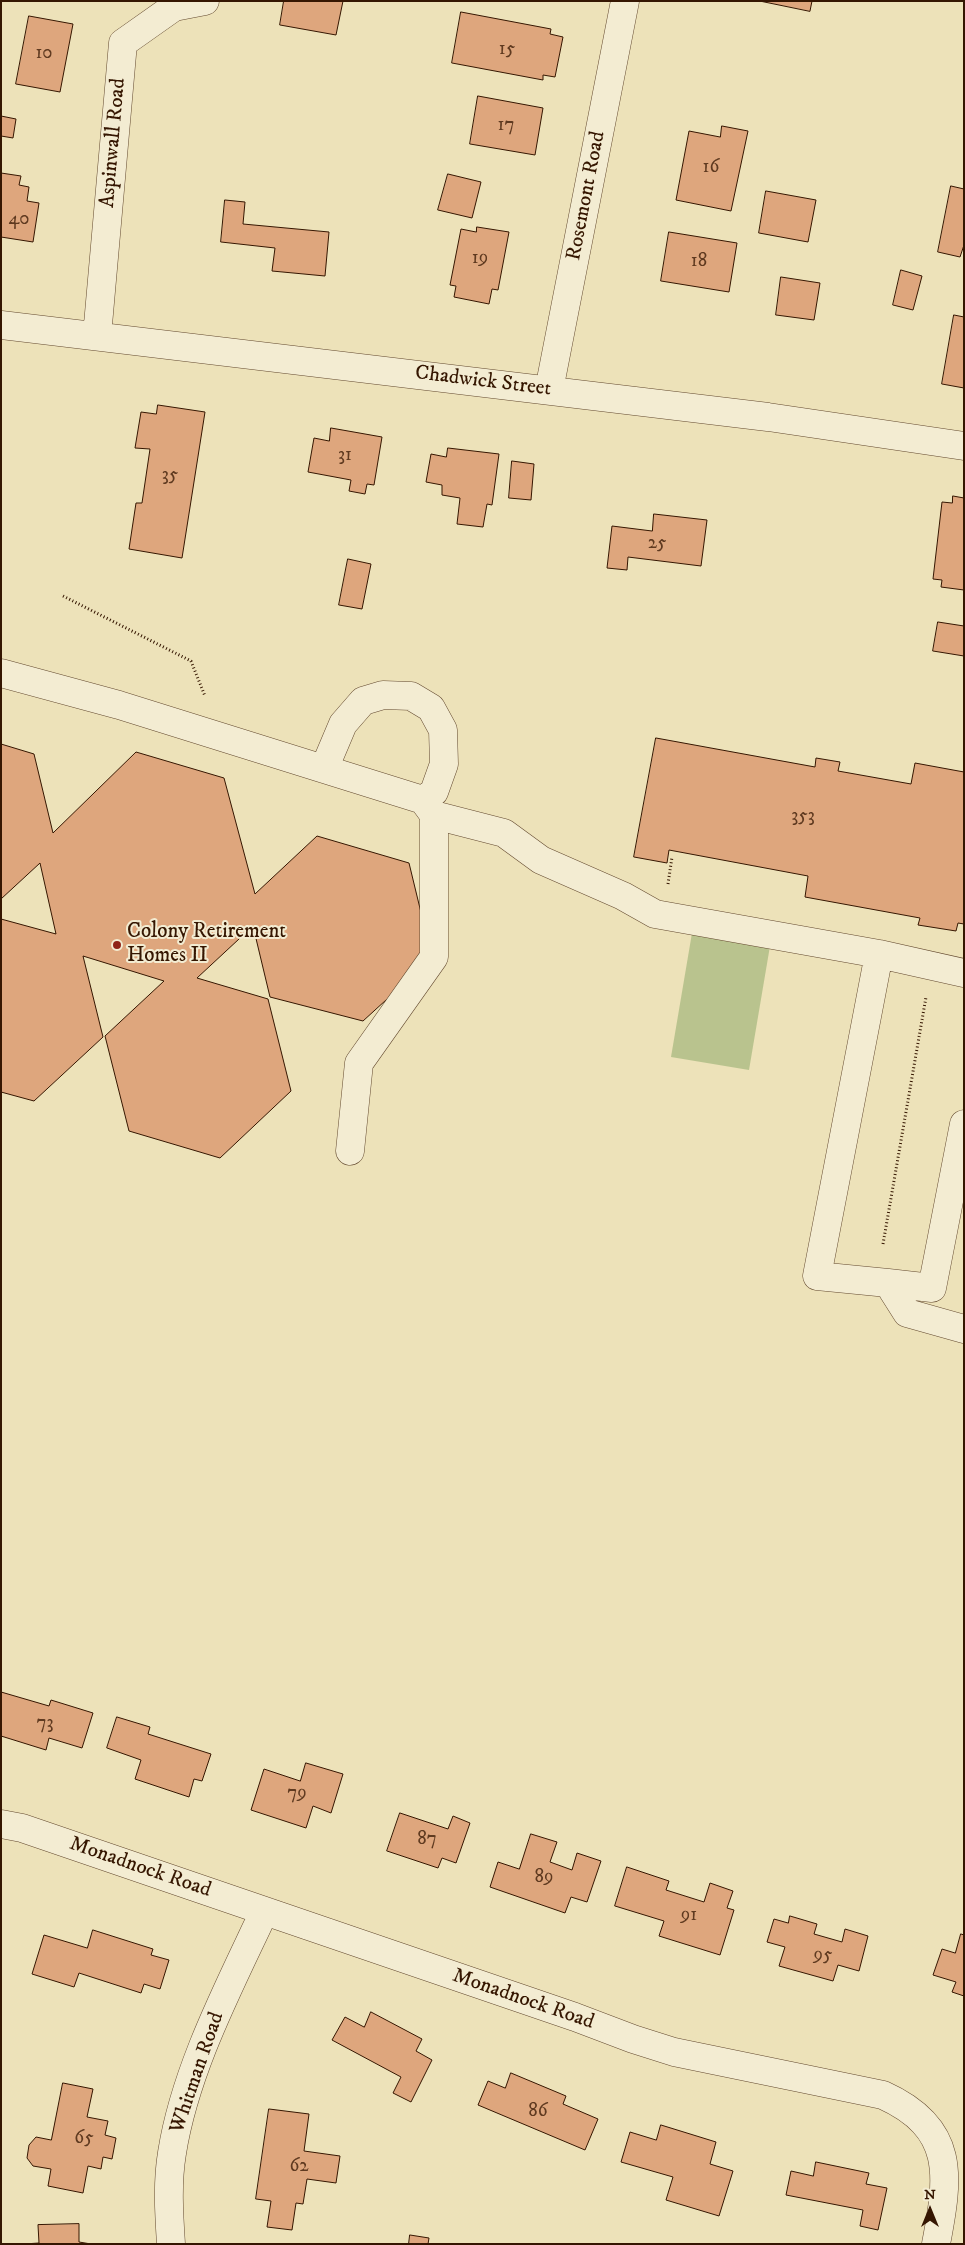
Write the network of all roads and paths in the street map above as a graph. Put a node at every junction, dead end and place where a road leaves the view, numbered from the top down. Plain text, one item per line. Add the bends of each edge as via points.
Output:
1 (205, 1) edge
2 (625, 1) edge
3 (1, 324) edge
4 (97, 336) junction
5 (549, 390) junction
6 (964, 446) edge
7 (62, 596) dead end
8 (1, 673) edge
9 (220, 737) junction
10 (324, 770) junction
11 (428, 808) junction
12 (879, 954) junction
13 (932, 965) junction
14 (964, 973) edge
15 (964, 1124) edge
16 (350, 1151) dead end
17 (882, 1244) dead end
18 (888, 1283) junction
19 (964, 1329) edge
20 (1, 1824) edge
21 (264, 1912) junction
22 (171, 2244) edge
23 (936, 2244) edge

1 - 4 street, Aspinwall Road via 174,8 123,43
2 - 5 street, Rosemont Road
3 - 4 street, Chadwick Street
4 - 5 street, Chadwick Street
5 - 6 street, Chadwick Street via 768,417
7 - 9 path via 192,661
8 - 9 street
9 - 10 street
10 - 11 street
10 - 11 street via 343,724 363,701 383,695 411,696 430,708 443,730 444,764
11 - 12 street via 504,833 541,860 623,896 655,914
11 - 16 street via 434,957 359,1063
12 - 13 street
12 - 18 street via 817,1276
13 - 14 street
13 - 17 path
15 - 18 street via 932,1288
18 - 19 street via 907,1313
20 - 21 street, Monadnock Road via 22,1828
21 - 22 street, Whitman Road via 218,2009 179,2122 169,2185
21 - 23 street, Monadnock Road via 651,2045 883,2095 905,2105 928,2125 941,2156 944,2197

